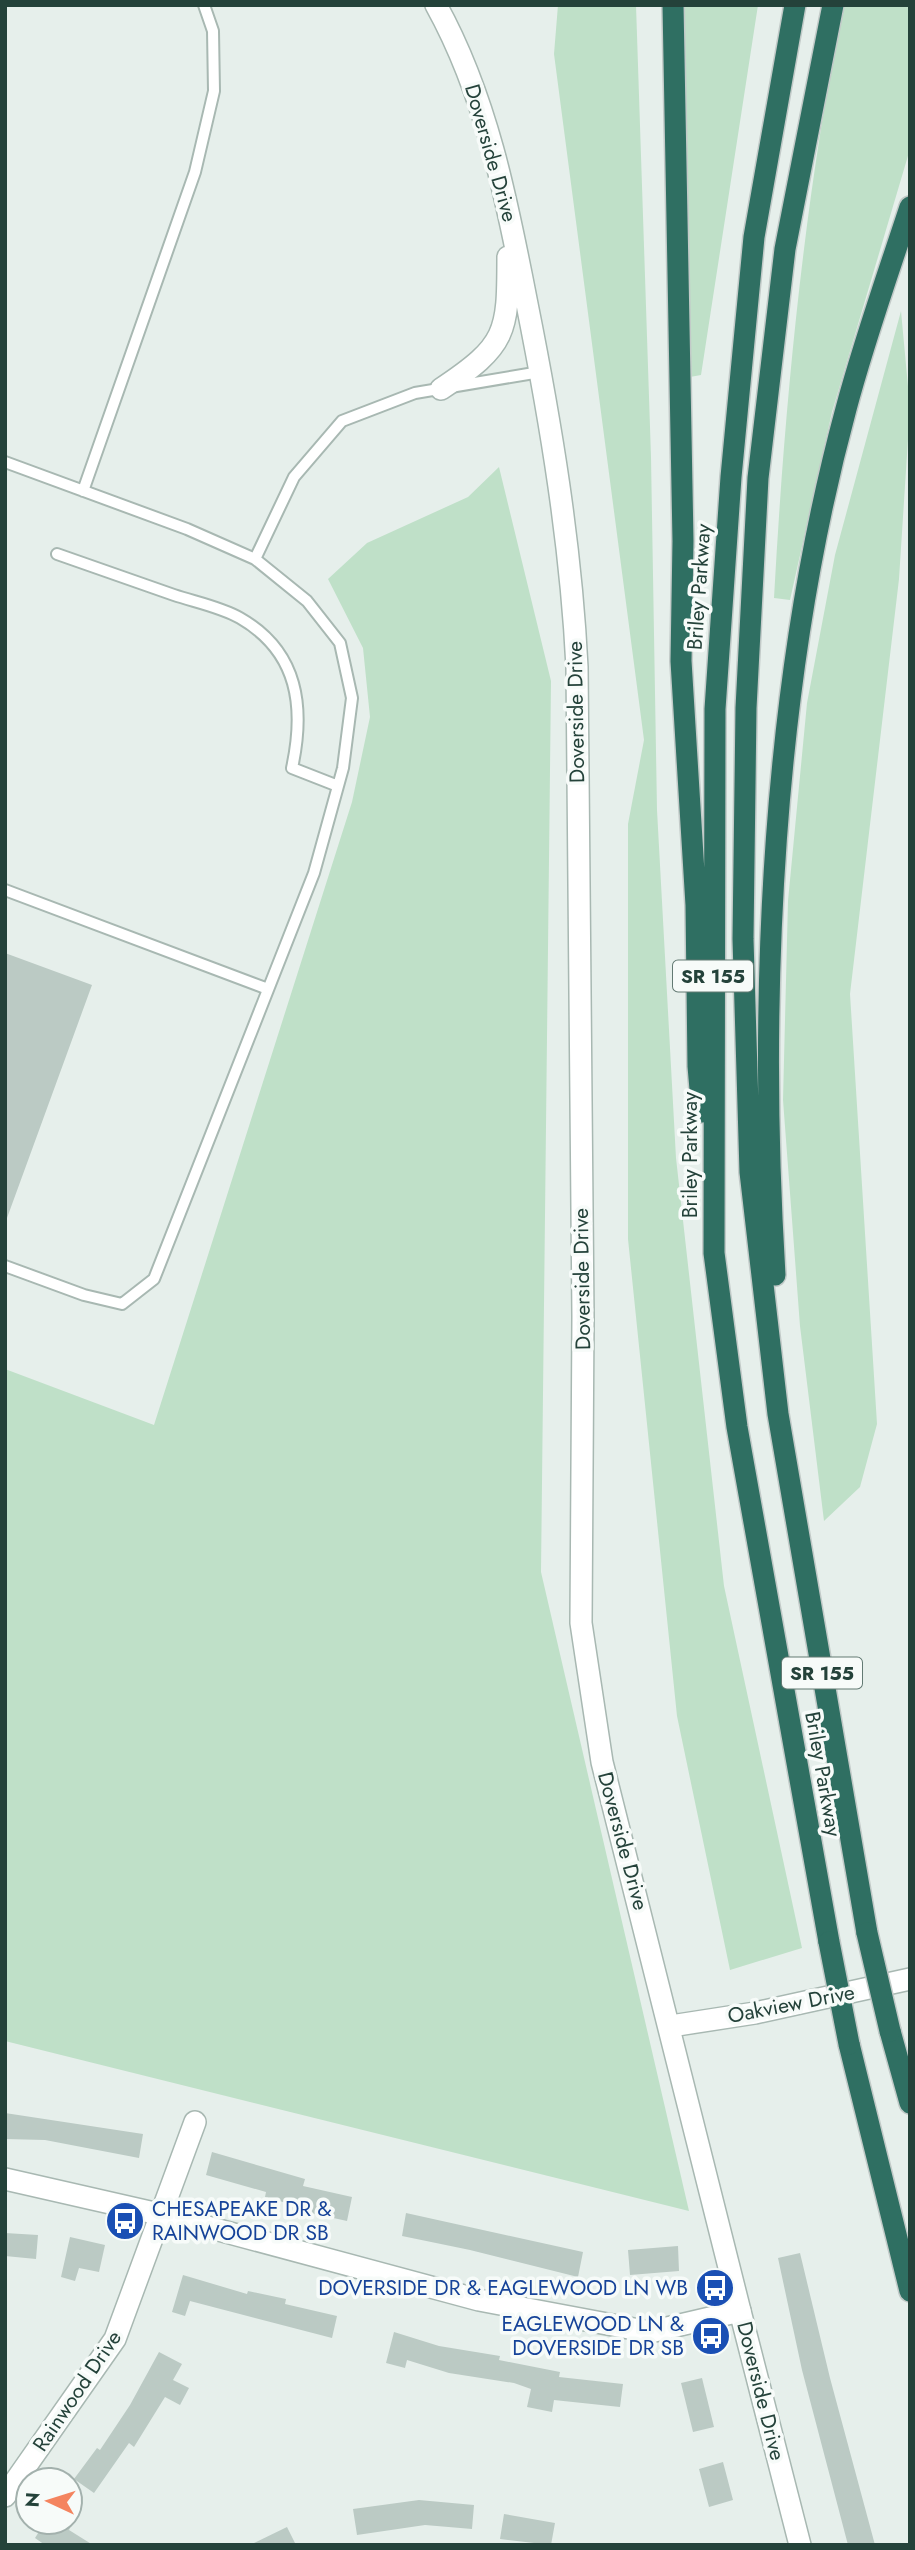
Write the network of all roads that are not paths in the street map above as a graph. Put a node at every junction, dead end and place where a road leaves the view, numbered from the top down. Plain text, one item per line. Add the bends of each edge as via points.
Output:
1 (204, 5) edge
2 (436, 5) edge
3 (673, 5) edge
4 (795, 5) edge
5 (833, 5) edge
6 (506, 202) junction
7 (910, 206) edge
8 (540, 372) junction
9 (441, 389) junction
10 (5, 462) edge
11 (83, 491) junction
12 (57, 554) dead end
13 (255, 559) junction
14 (338, 786) junction
15 (5, 890) edge
16 (268, 989) junction
17 (714, 1253) junction
18 (5, 1266) edge
19 (778, 1414) junction
20 (910, 1979) edge
21 (671, 2026) junction
22 (910, 2103) edge
23 (195, 2122) dead end
24 (5, 2179) edge
25 (163, 2215) junction
26 (910, 2291) edge
27 (740, 2311) junction
28 (5, 2496) edge
29 (800, 2545) edge

1 - 11 lane via 212,31 214,91 195,172
2 - 6 street, Doverside Drive via 460,47
3 - 17 highway via 681,661 696,905 698,1066
4 - 17 highway, Briley Parkway / SR 155 via 754,237 715,709
5 - 19 highway, Briley Parkway / SR 155 via 785,249 758,478 746,708 743,939 750,1172
6 - 8 street, Doverside Drive
6 - 9 street via 505,326 483,356
7 - 19 highway via 846,409 824,502 795,671 768,970
8 - 9 lane
8 - 21 street, Doverside Drive via 573,587 577,667 581,1623 602,1762
9 - 13 lane via 415,393 342,421 295,477
10 - 11 lane
11 - 13 lane
12 - 14 lane via 240,617 269,640 289,669 297,692 299,737 292,768
13 - 14 lane via 307,601 340,643 352,698
14 - 16 lane via 314,873
15 - 16 lane
16 - 18 lane via 155,1279 122,1304
17 - 26 highway, Briley Parkway / SR 155, bridge via 737,1427 829,1942 849,2044
19 - 22 highway, Briley Parkway / SR 155, bridge via 867,1933
20 - 21 street, Oakview Drive
21 - 27 street, Doverside Drive
23 - 25 street, Rainwood Drive
24 - 25 street
25 - 27 street via 478,2300 650,2332
25 - 28 street, Rainwood Drive via 115,2339
27 - 29 street, Doverside Drive

